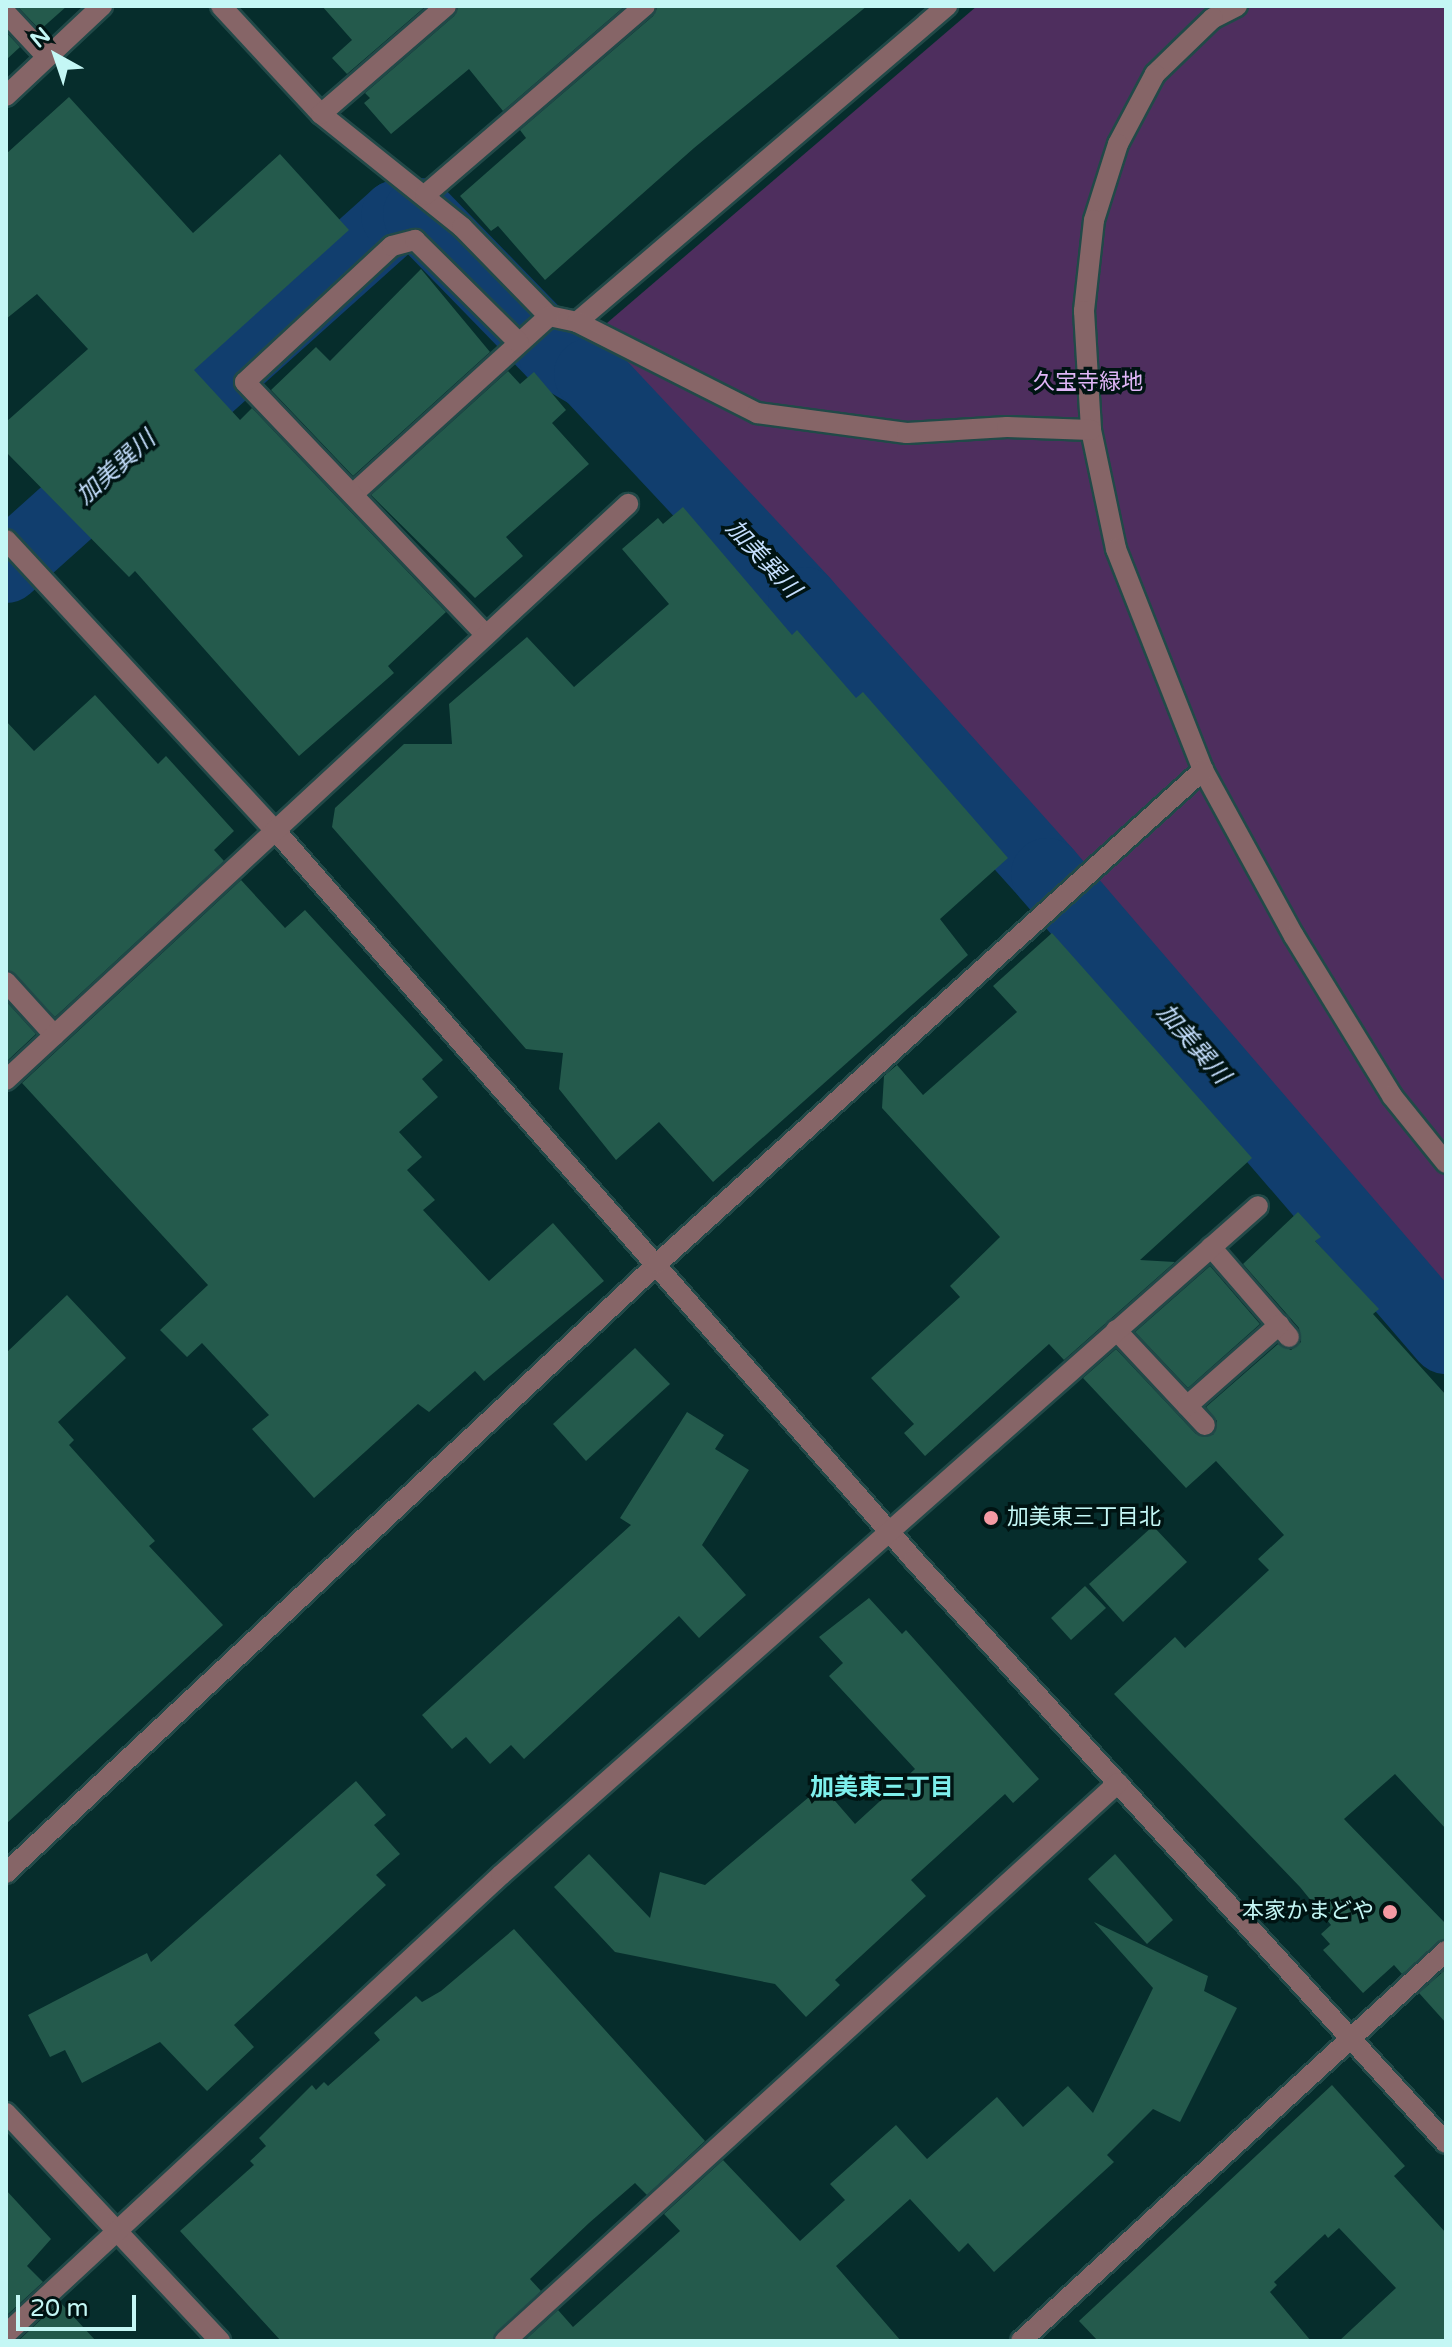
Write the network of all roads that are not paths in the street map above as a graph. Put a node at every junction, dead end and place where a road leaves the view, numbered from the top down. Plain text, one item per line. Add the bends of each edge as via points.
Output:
1 (102, 6) edge
2 (221, 6) edge
3 (446, 6) edge
4 (645, 6) edge
5 (947, 6) edge
6 (1237, 6) edge
7 (6, 13) edge
8 (47, 57) junction
9 (6, 96) edge
10 (321, 114) junction
11 (425, 195) junction
12 (549, 316) junction
13 (577, 322) junction
14 (519, 343) junction
15 (1091, 430) junction
16 (353, 494) junction
17 (628, 504) dead end
18 (6, 540) edge
19 (485, 634) junction
20 (1203, 770) junction
21 (275, 830) junction
22 (6, 982) edge
23 (54, 1035) junction
24 (6, 1080) edge
25 (1446, 1163) edge
26 (1258, 1206) dead end
27 (1211, 1247) junction
28 (658, 1263) junction
29 (1116, 1330) junction
30 (1187, 1406) junction
31 (1205, 1425) dead end
32 (888, 1529) junction
33 (1118, 1783) junction
34 (6, 1873) edge
35 (1446, 1951) edge
36 (1351, 2037) junction
37 (6, 2113) edge
38 (1446, 2143) edge
39 (118, 2230) junction
40 (6, 2334) edge
41 (220, 2341) edge
42 (505, 2341) edge
43 (1021, 2341) edge

1 - 8 street
2 - 10 street
3 - 10 street
4 - 11 street
5 - 13 street
6 - 15 street via 1213,18 1155,74 1118,144 1094,220 1084,311
7 - 8 street
8 - 9 street
10 - 11 street
11 - 12 street
12 - 13 street
12 - 14 street
13 - 15 street via 757,413 907,433 1007,427
14 - 16 street
14 - 16 street via 415,240 392,246 245,382
15 - 20 street via 1116,549
16 - 19 street
17 - 19 street
18 - 21 street
19 - 21 street
20 - 25 street via 1294,936 1392,1096
20 - 28 street
21 - 23 street
21 - 28 street
22 - 23 street
23 - 24 street
26 - 27 street
27 - 29 street
27 - 30 street via 1284,1331
28 - 32 street
28 - 34 street
29 - 30 street
29 - 32 street
30 - 31 street
32 - 33 street
32 - 39 street
33 - 36 street
33 - 42 street
35 - 36 street
36 - 38 street
36 - 43 street
37 - 39 street
39 - 40 street
39 - 41 street

